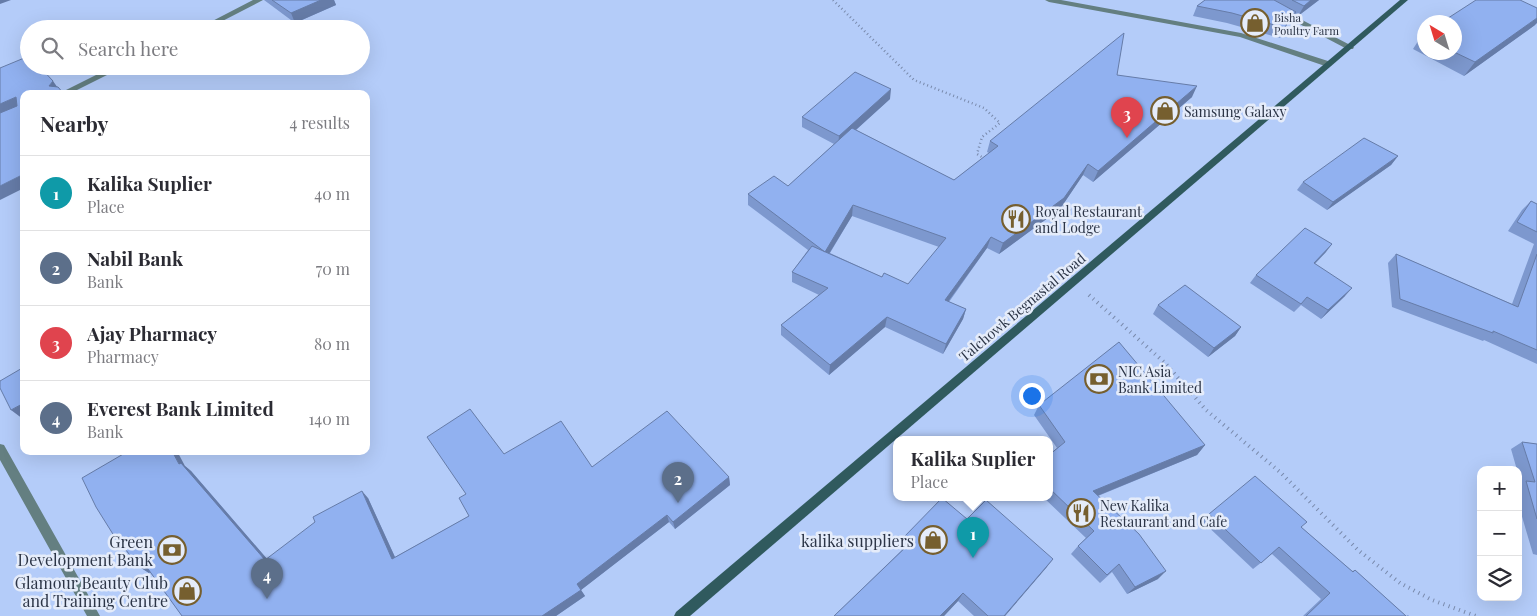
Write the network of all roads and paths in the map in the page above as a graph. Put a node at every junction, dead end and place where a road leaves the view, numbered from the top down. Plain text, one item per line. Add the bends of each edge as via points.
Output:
1 (259, 0) edge
2 (833, 0) edge
3 (1049, 0) edge
4 (1258, 0) edge
5 (1404, 0) edge
6 (219, 20) edge
7 (1350, 47) junction
8 (1328, 64) junction
9 (102, 75) edge
10 (70, 90) edge
11 (993, 163) edge
12 (1054, 199) edge
13 (1118, 245) junction
14 (1073, 281) junction
15 (0, 449) edge
16 (94, 616) edge
17 (680, 616) edge
18 (1476, 616) edge

1 - 6 street
2 - 11 path via 914,80 984,108 997,119 1000,123 982,137 977,154
3 - 8 street via 1241,35
4 - 7 street
5 - 7 main road, Talchowk Begnastal Road
7 - 8 main road, Talchowk Begnastal Road
8 - 13 main road, Talchowk Begnastal Road
9 - 10 street
12 - 13 path
13 - 14 main road, Talchowk Begnastal Road
14 - 17 main road, Talchowk Begnastal Road
14 - 18 path via 1165,363 1206,410 1280,472 1358,550 1400,583 1432,600
15 - 16 street

